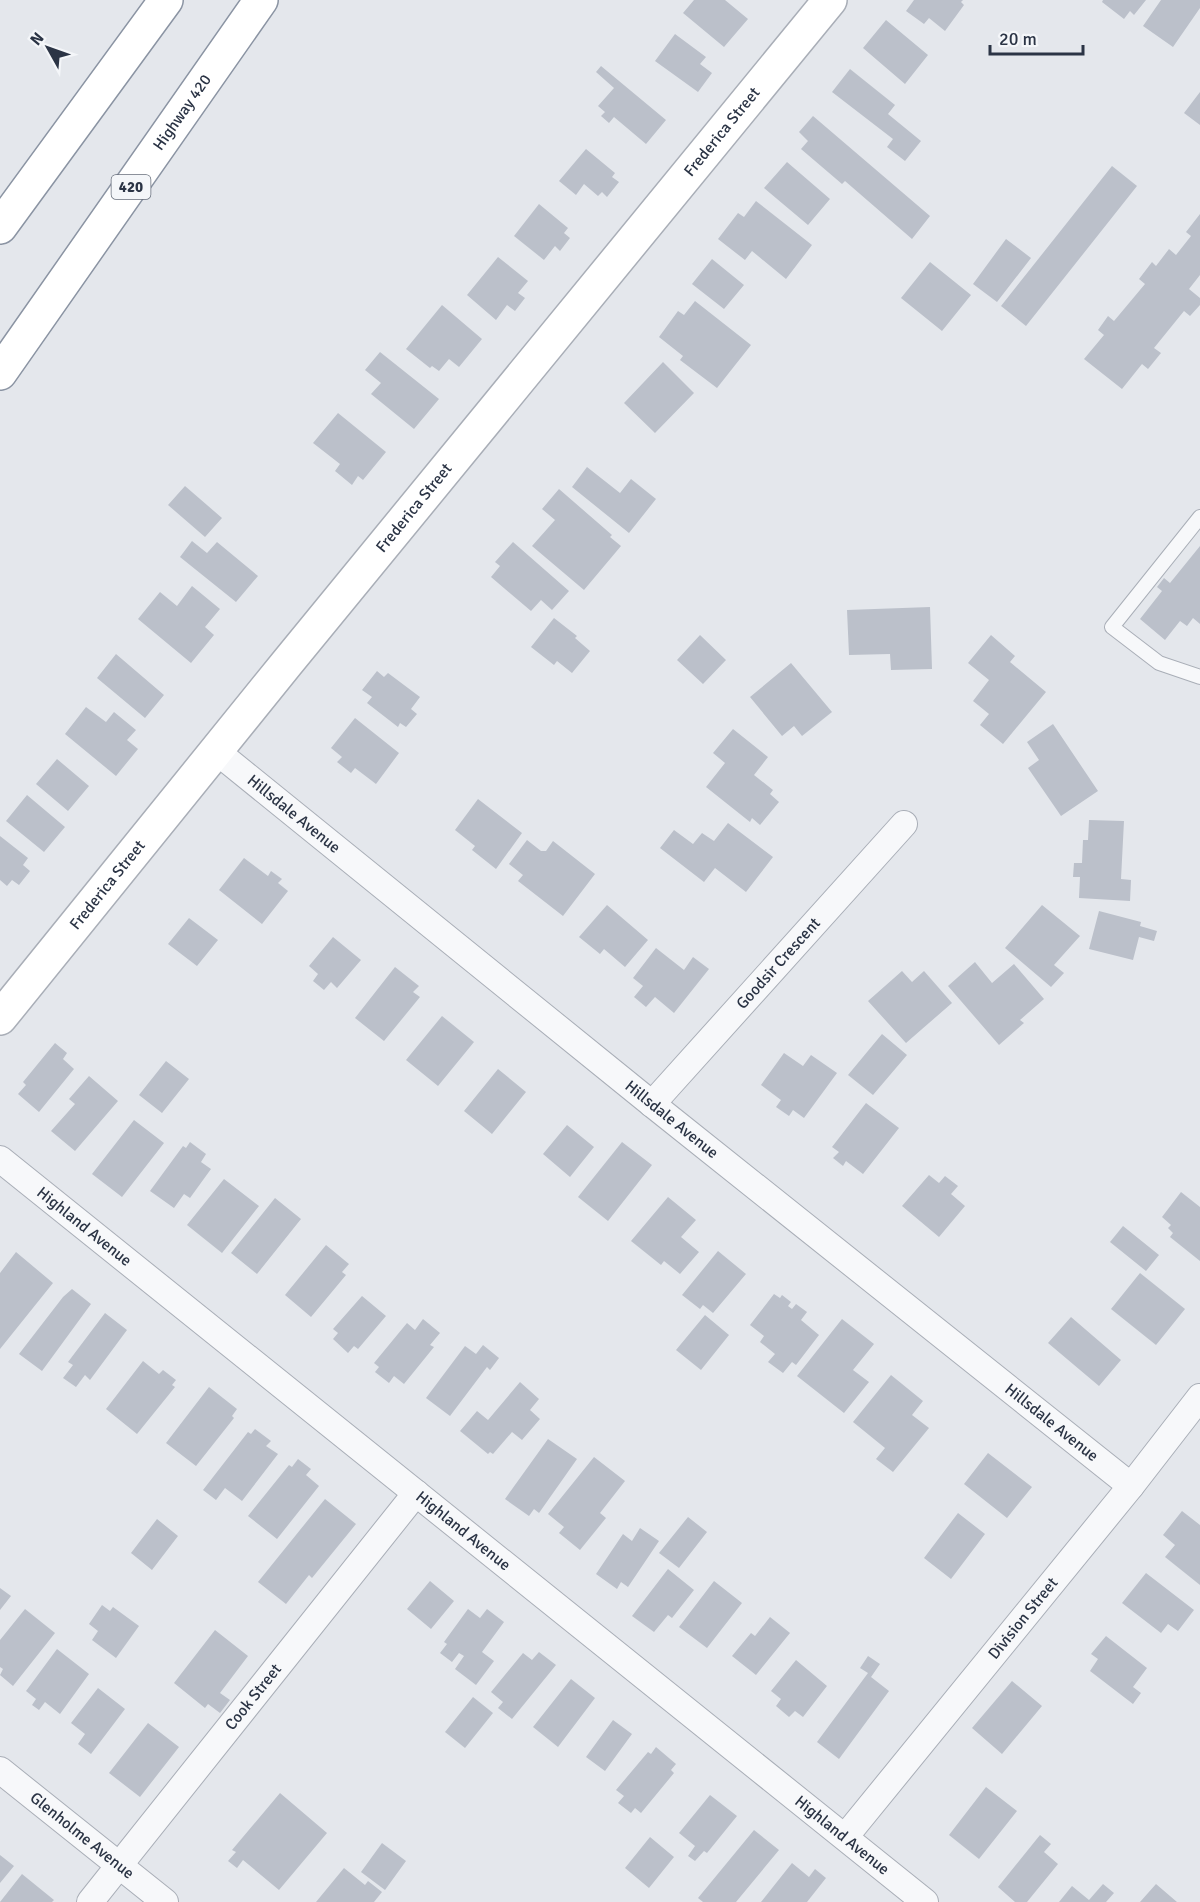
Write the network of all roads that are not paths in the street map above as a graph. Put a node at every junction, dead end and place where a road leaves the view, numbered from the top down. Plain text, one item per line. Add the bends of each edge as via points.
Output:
1 (166, 0) edge
2 (261, 0) edge
3 (830, 0) edge
4 (0, 226) edge
5 (0, 373) edge
6 (1200, 517) edge
7 (1200, 677) edge
8 (216, 751) junction
9 (904, 824) dead end
10 (0, 1018) edge
11 (652, 1104) junction
12 (0, 1159) edge
13 (1200, 1397) edge
14 (1131, 1486) junction
15 (416, 1492) junction
16 (0, 1770) edge
17 (845, 1837) junction
18 (119, 1866) junction
19 (90, 1902) edge
20 (165, 1902) edge
21 (926, 1902) edge

1 - 4 main road
2 - 5 main road, Highway 420 / 420
3 - 8 main road, Frederica Street
6 - 7 lane via 1112,627 1159,663
8 - 10 main road, Frederica Street
8 - 11 street, Hillsdale Avenue
9 - 11 street, Goodsir Crescent
11 - 14 street, Hillsdale Avenue
12 - 15 street, Highland Avenue
13 - 14 street, Division Street
14 - 17 street, Division Street
15 - 17 street, Highland Avenue
15 - 18 street, Cook Street
16 - 18 street, Glenholme Avenue
17 - 21 street, Highland Avenue
18 - 19 street, Cook Street
18 - 20 street, Glenholme Avenue

